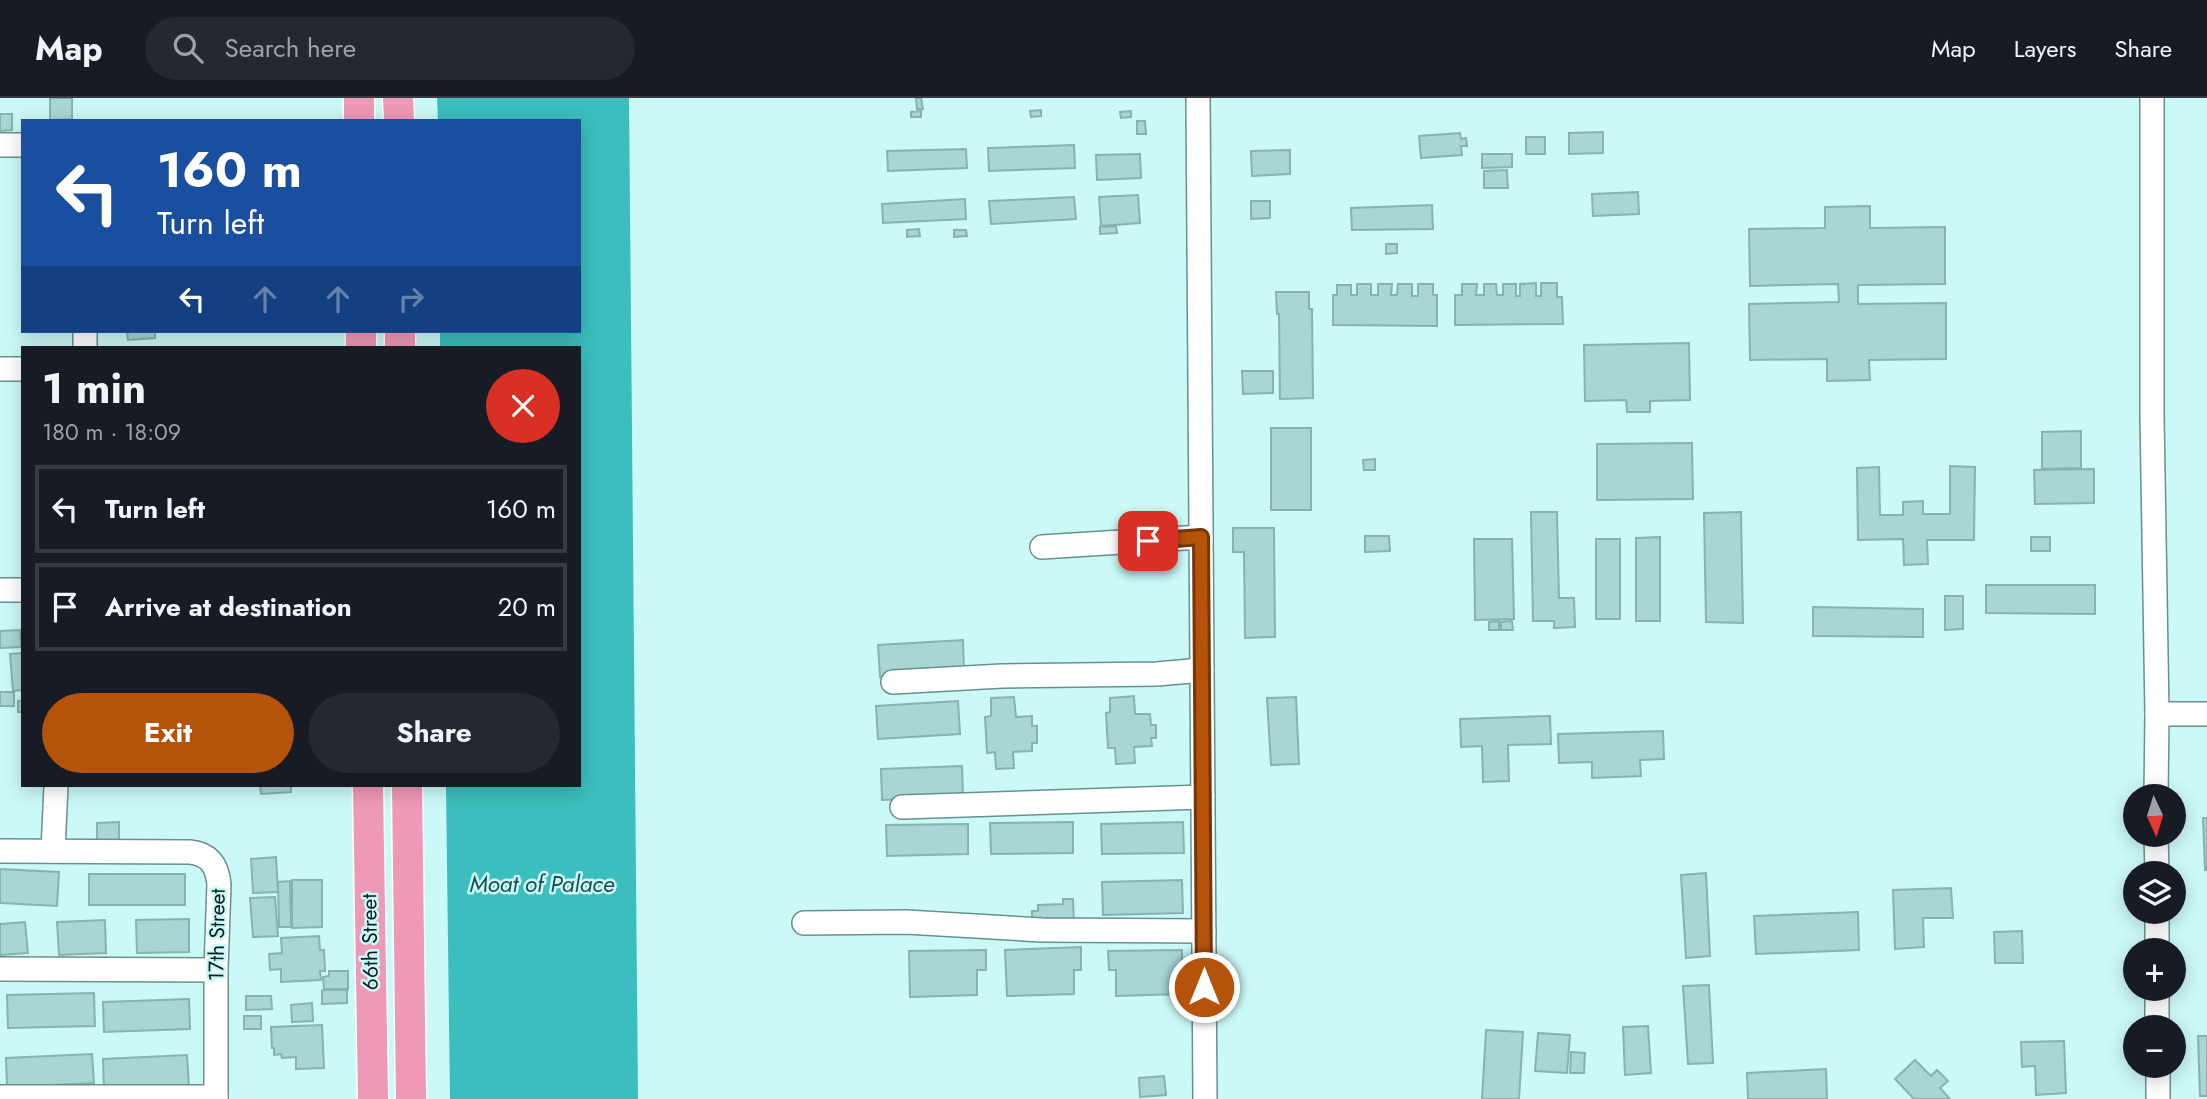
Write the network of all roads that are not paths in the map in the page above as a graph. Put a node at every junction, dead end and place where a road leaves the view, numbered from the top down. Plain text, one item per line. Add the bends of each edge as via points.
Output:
1 (359, 98) edge
2 (398, 98) edge
3 (1198, 98) edge
4 (2152, 98) edge
5 (359, 119) edge
6 (399, 119) edge
7 (0, 145) edge
8 (21, 145) edge
9 (0, 369) edge
10 (21, 369) edge
11 (1201, 537) junction
12 (1042, 547) dead end
13 (0, 590) edge
14 (21, 590) edge
15 (1202, 670) junction
16 (893, 682) dead end
17 (2157, 714) junction
18 (2207, 714) edge
19 (2156, 784) edge
20 (56, 787) edge
21 (368, 787) edge
22 (407, 787) edge
23 (1203, 797) junction
24 (902, 807) dead end
25 (0, 850) edge
26 (53, 850) junction
27 (804, 923) dead end
28 (1204, 931) junction
29 (0, 969) edge
30 (216, 970) junction
31 (2158, 1078) edge
32 (0, 1097) edge
33 (216, 1098) edge
34 (373, 1099) edge
35 (411, 1099) edge
36 (1205, 1099) edge
37 (2158, 1099) edge

1 - 5 main road
2 - 6 main road
3 - 11 street
4 - 17 street
7 - 8 street
9 - 10 street
11 - 12 street
11 - 15 street
13 - 14 street
15 - 16 street
15 - 23 street
17 - 18 street
17 - 19 street
20 - 26 street
21 - 34 main road, 66th Street
22 - 35 main road, 66th Street
23 - 24 street
23 - 28 street
25 - 26 street, 17th Street
26 - 30 street, 17th Street via 205,855 213,863 219,884
27 - 28 street
28 - 36 street
29 - 30 street
30 - 33 street, 17th Street
31 - 37 street
32 - 33 street

